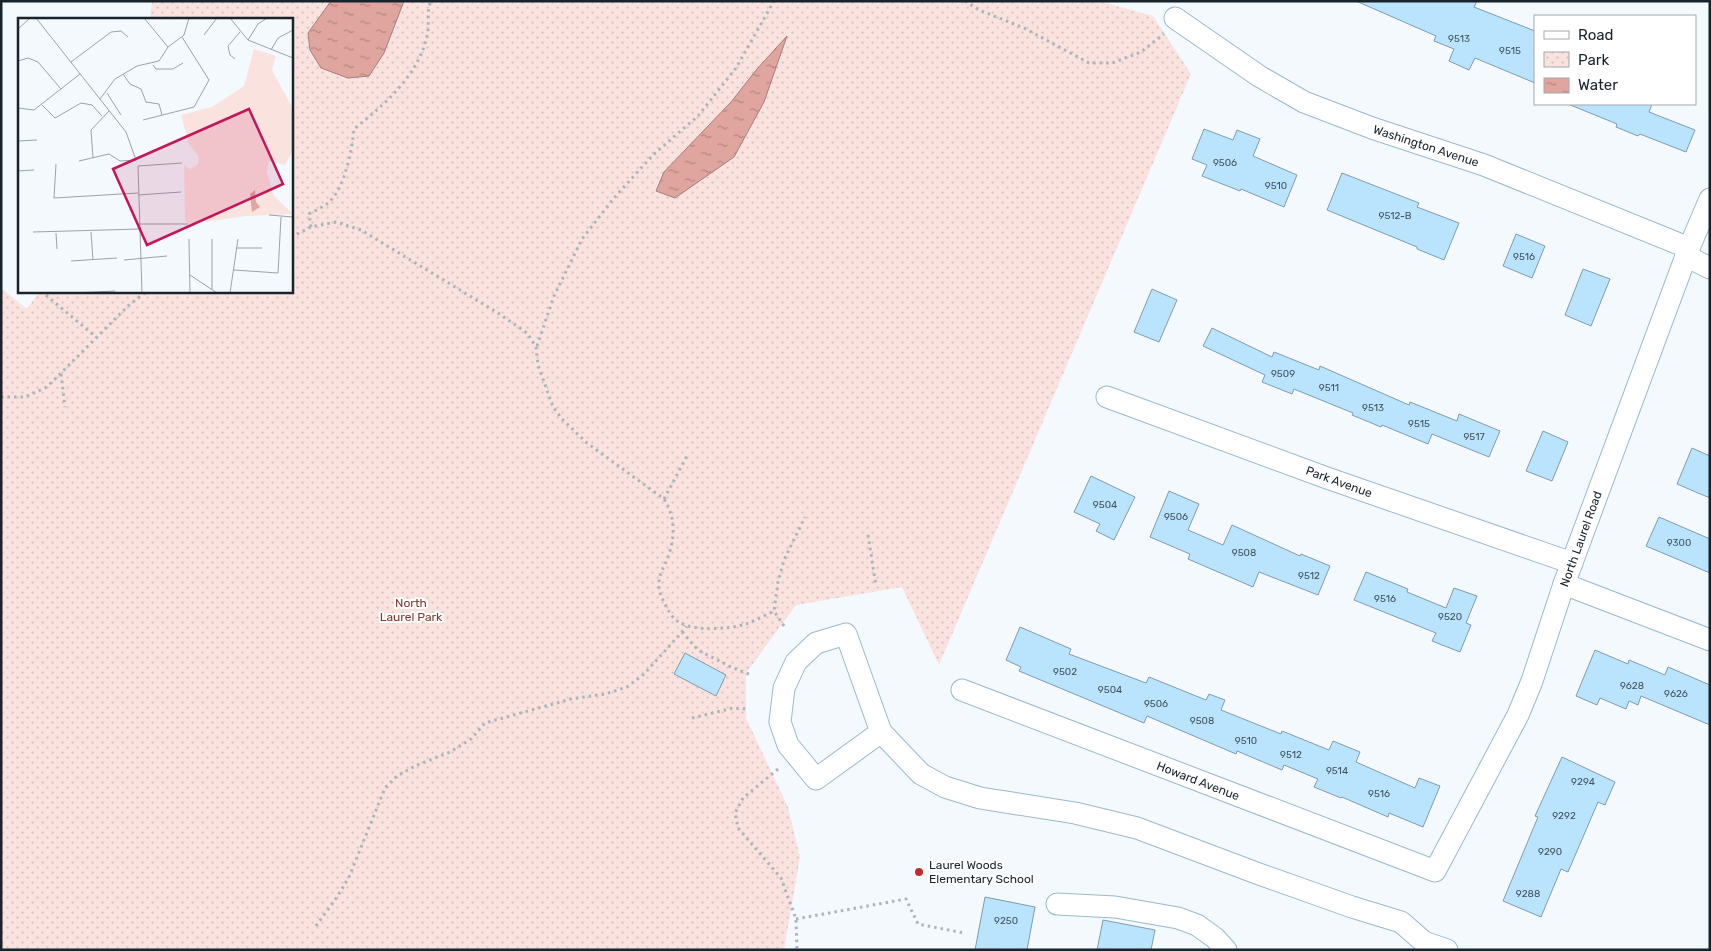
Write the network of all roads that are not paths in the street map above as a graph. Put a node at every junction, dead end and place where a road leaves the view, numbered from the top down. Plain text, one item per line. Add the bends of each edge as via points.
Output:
1 (1175, 18) road end
2 (1710, 199) edge
3 (1688, 252) junction
4 (1710, 268) edge
5 (1107, 397) dead end
6 (1572, 563) junction
7 (1564, 584) junction
8 (1710, 640) edge
9 (962, 690) dead end
10 (881, 732) junction
11 (1435, 872) joint
12 (1057, 904) dead end
13 (1423, 946) edge
14 (1226, 950) edge
15 (1447, 950) edge

1 - 3 street, Washington Avenue via 1259,76 1304,102 1484,165
2 - 3 street, North Laurel Road
3 - 4 street, Washington Avenue
3 - 6 street, North Laurel Road
5 - 6 street, Park Avenue via 1326,478
6 - 7 street, North Laurel Road
7 - 8 street
7 - 11 street, North Laurel Road via 1518,715
9 - 11 street, Howard Avenue
10 - 10 street via 846,634 816,643 796,662 784,688 780,722 788,745 816,779
10 - 13 street via 921,774 945,787 974,797 1075,813 1137,828 1269,878 1401,922
12 - 14 street via 1115,907 1178,918 1197,925
13 - 15 street

